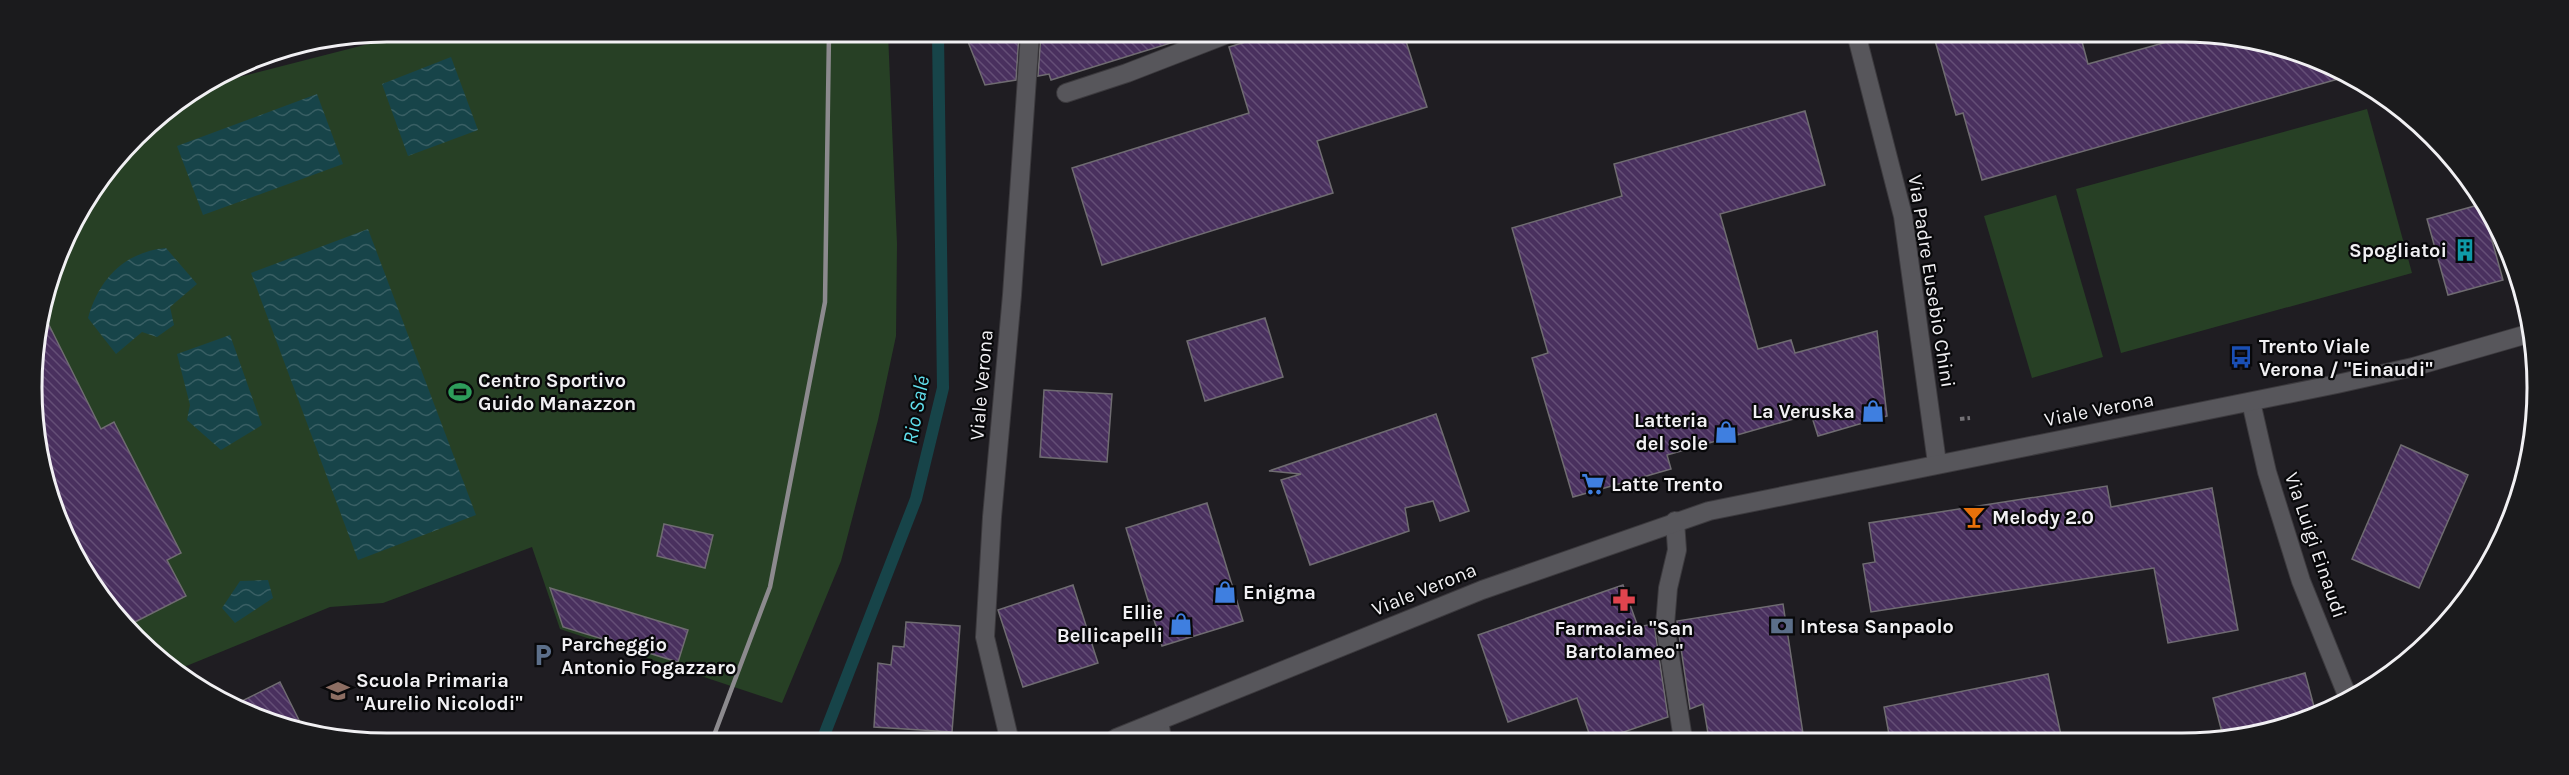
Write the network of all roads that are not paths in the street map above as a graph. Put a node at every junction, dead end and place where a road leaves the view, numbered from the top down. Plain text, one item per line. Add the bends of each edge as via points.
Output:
1 (1029, 42) edge
2 (1205, 42) edge
3 (1858, 42) edge
4 (1066, 93) dead end
5 (2523, 335) edge
6 (2251, 402) junction
7 (1937, 463) junction
8 (1675, 521) junction
9 (2345, 691) edge
10 (1160, 730) edge
11 (1008, 733) edge
12 (1144, 733) edge
13 (1682, 733) edge

1 - 11 main road, Viale Verona via 986,637
2 - 4 main road
3 - 7 main road, Via Padre Eusebio Chini via 1903,216
5 - 6 main road, Viale Verona via 2413,367
6 - 7 main road, Viale Verona
6 - 9 main road, Via Luigi Einaudi via 2267,472 2301,581
7 - 8 main road, Viale Verona
8 - 10 main road, Viale Verona via 1482,590
8 - 13 main road via 1677,550 1665,624
10 - 12 main road, Viale Verona

